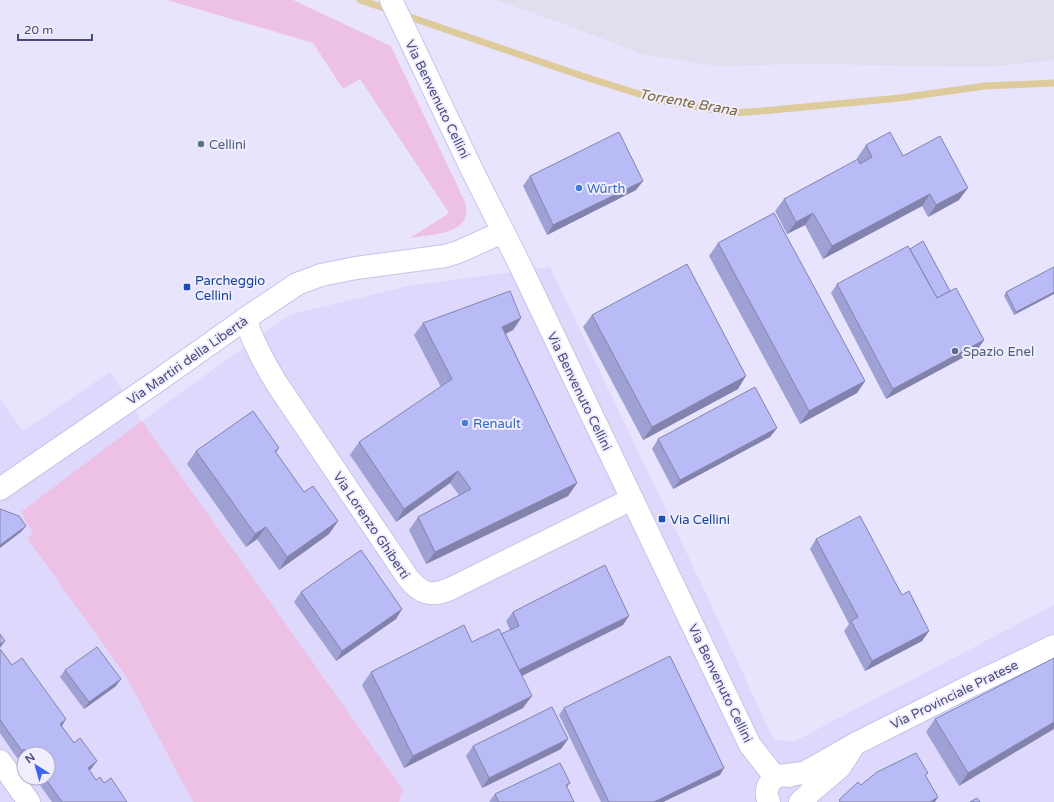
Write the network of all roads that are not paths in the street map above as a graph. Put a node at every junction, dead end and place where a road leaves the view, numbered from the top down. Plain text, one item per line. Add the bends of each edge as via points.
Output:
1 (391, 0) edge
2 (503, 232) junction
3 (246, 319) junction
4 (0, 489) edge
5 (632, 499) junction
6 (1054, 646) edge
7 (855, 744) junction
8 (0, 761) edge
9 (781, 776) junction
10 (29, 802) edge
11 (769, 802) edge
12 (800, 802) edge

1 - 2 street, Via Benvenuto Cellini
2 - 3 street, Via Martiri della Libertà via 445,256 356,268 309,279 287,290
2 - 5 street, Via Benvenuto Cellini
3 - 4 street, Via Martiri della Libertà
3 - 5 street, Via Lorenzo Ghiberti via 261,358 277,384 408,578 419,589 433,594 450,589
5 - 9 street, Via Benvenuto Cellini via 750,745
6 - 7 street, Via Provinciale Pratese
7 - 9 street, Via Provinciale Pratese via 804,773
7 - 12 street via 840,767
8 - 10 street
9 - 11 street via 770,781 767,787 766,796
9 - 12 street, Via Benvenuto Cellini via 794,778 800,785

